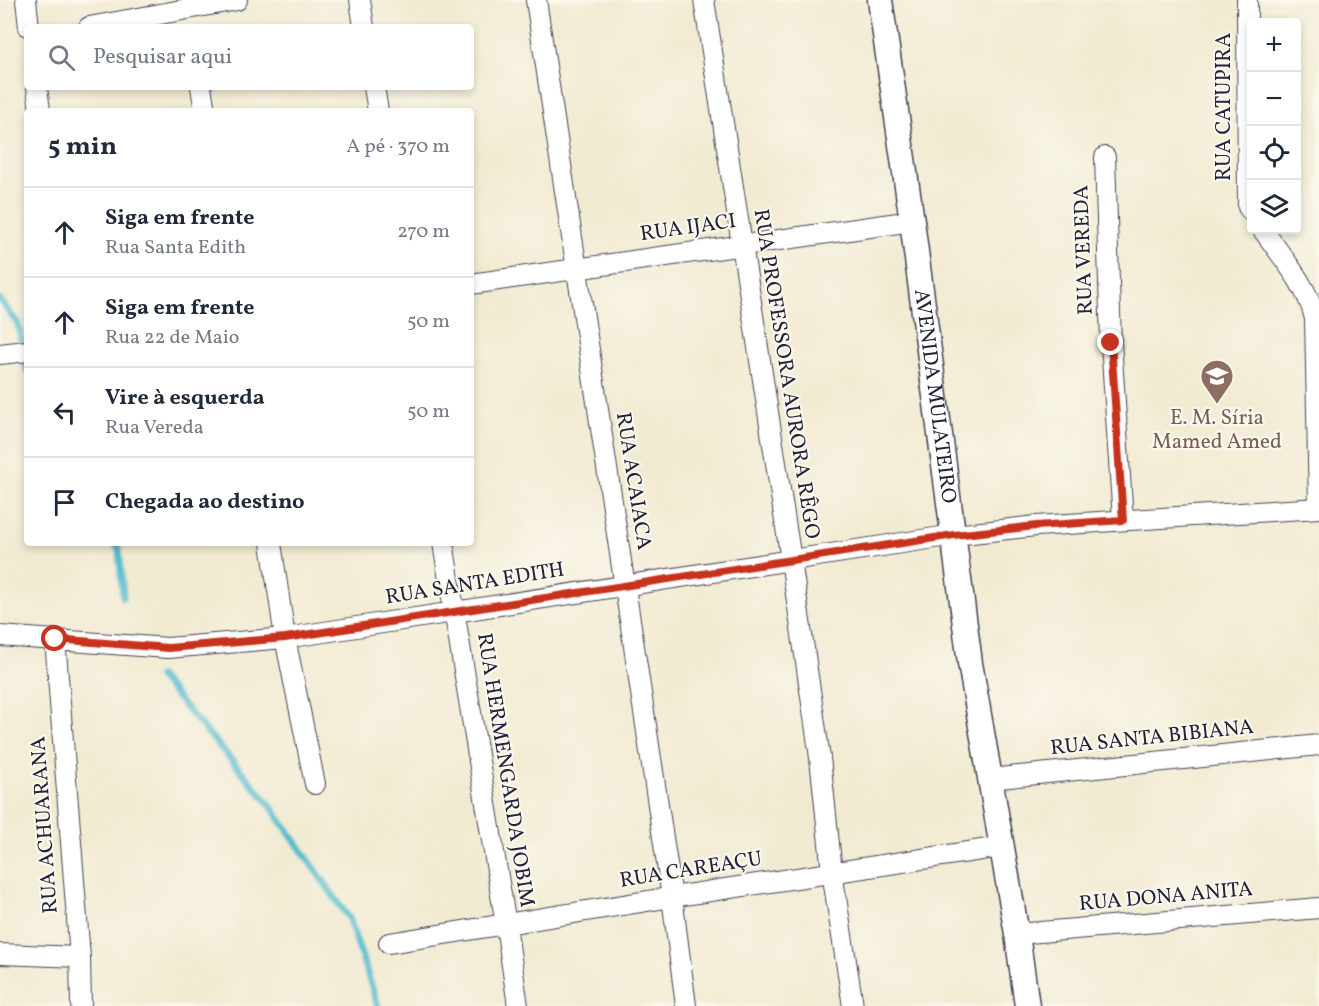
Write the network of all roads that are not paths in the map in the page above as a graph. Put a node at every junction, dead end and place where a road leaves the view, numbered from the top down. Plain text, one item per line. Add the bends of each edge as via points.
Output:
1 (26, 0) edge
2 (237, 0) edge
3 (360, 0) edge
4 (536, 0) edge
5 (704, 0) edge
6 (880, 0) edge
7 (1247, 0) edge
8 (189, 12) edge
9 (29, 24) edge
10 (109, 24) edge
11 (364, 24) edge
12 (36, 90) edge
13 (202, 90) edge
14 (374, 90) edge
15 (40, 108) edge
16 (204, 108) edge
17 (378, 108) edge
18 (1105, 157) dead end
19 (1248, 180) edge
20 (912, 221) junction
21 (1266, 234) edge
22 (741, 245) junction
23 (575, 268) junction
24 (474, 284) edge
25 (24, 351) edge
26 (0, 354) edge
27 (1319, 507) edge
28 (1123, 520) junction
29 (954, 535) junction
30 (272, 546) edge
31 (443, 546) edge
32 (791, 560) junction
33 (625, 586) junction
34 (454, 610) junction
35 (0, 636) edge
36 (285, 638) junction
37 (55, 639) junction
38 (1319, 745) edge
39 (990, 779) junction
40 (315, 784) dead end
41 (1001, 847) junction
42 (832, 872) junction
43 (672, 897) junction
44 (1319, 908) edge
45 (506, 925) junction
46 (1017, 934) junction
47 (389, 943) dead end
48 (0, 954) edge
49 (80, 957) junction
50 (81, 1006) edge
51 (518, 1006) edge
52 (686, 1006) edge
53 (854, 1006) edge
54 (1027, 1006) edge

1 - 9 street
2 - 8 street
3 - 11 street
4 - 23 street, RUA ACAIACA
5 - 22 street, RUA PROFESSORA AURORA RÊGO
6 - 20 street, AVENIDA MULATEIRO
7 - 19 street, RUA CATUPIRA
8 - 10 street
12 - 15 street
13 - 16 street
14 - 17 street
18 - 28 street, RUA VEREDA via 1111,343
20 - 22 street, RUA IJACI
20 - 29 street, AVENIDA MULATEIRO
21 - 27 street via 1305,291 1315,319
22 - 23 street, RUA IJACI
22 - 32 street, RUA PROFESSORA AURORA RÊGO
23 - 24 street, RUA IJACI
23 - 33 street, RUA ACAIACA
25 - 26 street
27 - 28 street, RUA SANTA EDITH
28 - 29 street, RUA SANTA EDITH
29 - 32 street, RUA SANTA EDITH
29 - 39 street, AVENIDA MULATEIRO
30 - 36 street
31 - 34 street, RUA HERMENGARDA JOBIM
32 - 33 street, RUA SANTA EDITH
32 - 42 street, RUA PROFESSORA AURORA RÊGO
33 - 34 street, RUA SANTA EDITH
33 - 43 street, RUA ACAIACA
34 - 36 street, RUA SANTA EDITH
34 - 45 street, RUA HERMENGARDA JOBIM
35 - 37 street, RUA SANTA EDITH
36 - 37 street, RUA SANTA EDITH via 168,648
36 - 40 street
37 - 49 street, RUA ACHUARANA
38 - 39 street, RUA SANTA BIBIANA
39 - 41 street, AVENIDA MULATEIRO
41 - 42 street, RUA CAREAÇU
41 - 46 street, AVENIDA MULATEIRO
42 - 43 street, RUA CAREAÇU
42 - 53 street, RUA PROFESSORA AURORA RÊGO
43 - 45 street, RUA CAREAÇU
43 - 52 street, RUA ACAIACA
44 - 46 street, RUA DONA ANITA
45 - 47 street, RUA CAREAÇU
45 - 51 street, RUA HERMENGARDA JOBIM
46 - 54 street, AVENIDA MULATEIRO
48 - 49 street
49 - 50 street, RUA ACHUARANA

